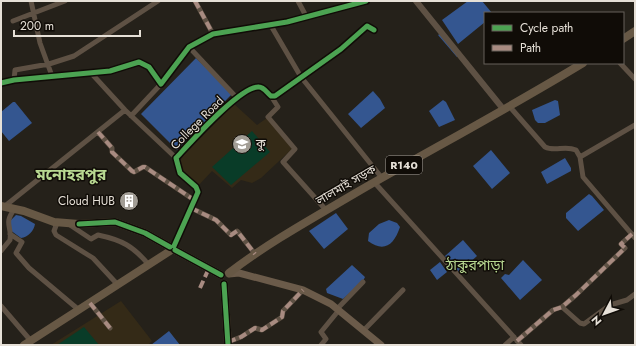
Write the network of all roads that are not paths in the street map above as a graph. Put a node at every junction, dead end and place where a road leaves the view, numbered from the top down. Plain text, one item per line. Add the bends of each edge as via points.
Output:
1 (31, 1) edge
2 (66, 1) edge
3 (158, 1) edge
4 (195, 1) edge
5 (298, 1) edge
6 (366, 1) edge
7 (416, 1) edge
8 (33, 14) junction
9 (306, 16) junction
10 (13, 21) dead end
11 (270, 24) junction
12 (374, 30) dead end
13 (635, 31) edge
14 (213, 34) junction
15 (624, 38) edge
16 (189, 47) junction
17 (49, 64) junction
18 (581, 64) edge
19 (621, 64) edge
20 (92, 74) junction
21 (52, 76) junction
22 (301, 77) junction
23 (635, 79) edge
24 (14, 80) junction
25 (1, 83) edge
26 (162, 84) junction
27 (271, 96) junction
28 (236, 97) junction
29 (507, 109) junction
30 (125, 110) junction
31 (131, 116) junction
32 (635, 125) edge
33 (98, 132) junction
34 (580, 157) junction
35 (176, 158) junction
36 (382, 178) junction
37 (374, 182) junction
38 (194, 200) junction
39 (3, 206) edge
40 (15, 208) junction
41 (191, 208) junction
42 (326, 210) junction
43 (57, 223) junction
44 (68, 223) junction
45 (10, 234) junction
46 (633, 236) edge
47 (172, 249) junction
48 (1, 251) edge
49 (255, 254) junction
50 (148, 265) junction
51 (226, 274) junction
52 (363, 282) dead end
53 (118, 285) junction
54 (303, 290) junction
55 (403, 290) dead end
56 (635, 294) edge
57 (90, 303) junction
58 (1, 306) edge
59 (562, 307) junction
60 (79, 310) junction
61 (338, 310) junction
62 (110, 328) dead end
63 (364, 330) junction
64 (517, 341) edge
65 (28, 343) edge
66 (228, 343) edge
67 (321, 345) edge
68 (381, 345) edge
69 (505, 345) edge

1 - 8 street
2 - 8 street
3 - 17 street via 74,56
4 - 14 street
5 - 9 street
6 - 9 street
7 - 29 street
8 - 10 street
8 - 17 street via 40,44
9 - 11 street
11 - 14 street
11 - 22 street
12 - 22 street via 367,26 341,49
13 - 15 main road
14 - 16 street
16 - 26 street
16 - 28 street
17 - 21 street
17 - 24 street via 15,70
18 - 29 main road, লালমাই সড়ক / R140
19 - 23 street
20 - 21 street
20 - 26 street via 140,62 149,67
20 - 30 street
21 - 24 street
22 - 27 street via 275,96
22 - 36 street
24 - 25 street
26 - 31 street
27 - 28 street, College Road via 258,86
27 - 42 street via 278,107 268,117 295,149 283,162
28 - 35 street, College Road
29 - 34 street via 544,147 571,148 576,150
29 - 36 main road, লালমাই সড়ক / R140
30 - 31 street
30 - 33 street
31 - 35 street
32 - 34 street
33 - 38 street via 112,148 112,152 132,171 145,167
33 - 39 street
34 - 46 street via 583,177
35 - 38 street, College Road via 180,173 198,189
36 - 37 main road, লালমাই সড়ক / R140
37 - 42 main road, লালমাই সড়ক / R140
37 - 64 street
38 - 41 street, College Road
39 - 40 main road
40 - 43 main road
40 - 45 street via 9,216
41 - 47 street, College Road
41 - 49 street via 216,220 231,235 237,231
42 - 49 main road, লালমাই সড়ক / R140
43 - 44 main road
43 - 53 street via 54,231 56,235 93,258
44 - 47 main road via 115,222 145,233
44 - 50 street via 91,239 98,235 129,245
45 - 48 street via 10,240
45 - 60 street via 22,242 16,253 29,268
46 - 59 street via 621,244 625,248
47 - 50 main road
47 - 51 main road
49 - 51 main road, লালমাই সড়ক / R140
50 - 53 main road
51 - 54 main road via 239,273
51 - 66 main road via 220,280 224,284
52 - 61 street
53 - 57 main road
54 - 61 main road
54 - 66 street via 283,311 282,317 262,330 255,328
55 - 63 street
56 - 59 street via 610,305 584,324
57 - 60 main road
57 - 62 street
58 - 65 street
59 - 64 street via 553,310
60 - 65 main road
61 - 63 main road
61 - 67 street via 321,332 326,338
63 - 68 main road
64 - 69 street

